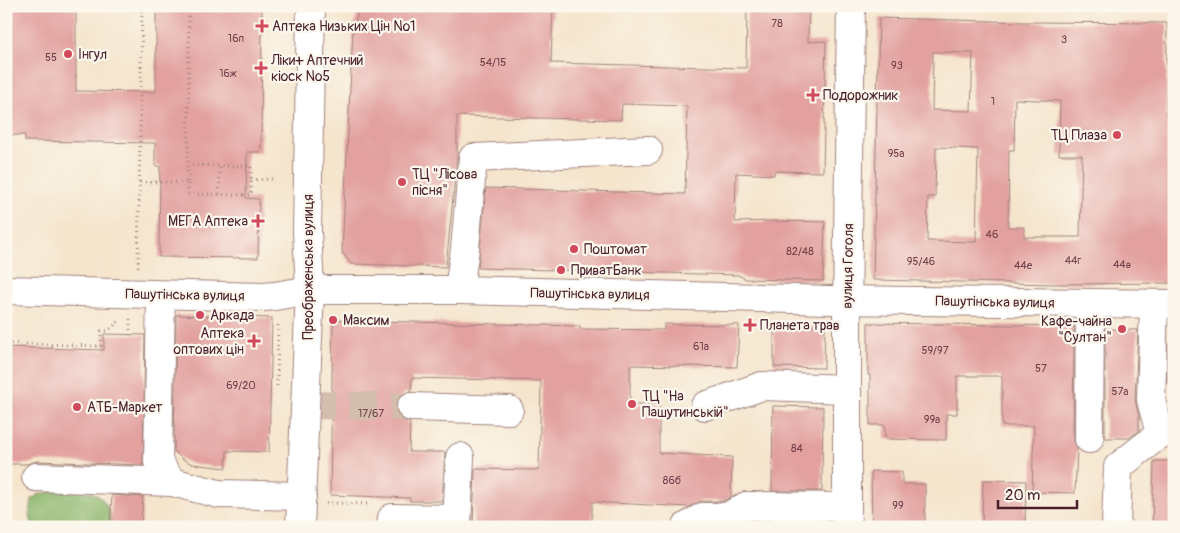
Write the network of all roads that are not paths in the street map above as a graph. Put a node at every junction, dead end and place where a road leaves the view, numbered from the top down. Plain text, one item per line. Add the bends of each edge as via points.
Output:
1 (311, 6) edge
2 (851, 6) edge
3 (648, 150) dead end
4 (6, 290) edge
5 (310, 290) junction
6 (461, 290) junction
7 (162, 295) junction
8 (847, 300) junction
9 (1090, 303) junction
10 (1164, 304) edge
11 (847, 388) junction
12 (705, 406) dead end
13 (411, 407) tunnel mouth
14 (509, 410) dead end
15 (1167, 433) edge
16 (1089, 439) dead end
17 (460, 457) dead end
18 (36, 477) dead end
19 (172, 482) junction
20 (311, 499) junction
21 (847, 517) edge
22 (392, 522) edge
23 (457, 523) edge
24 (300, 527) edge
25 (686, 527) edge
26 (1116, 527) edge

1 - 5 street, Преображенська вулиця via 307,231
2 - 8 street, вулиця Гоголя
3 - 6 street via 473,158
4 - 7 street, Пашутінська вулиця
5 - 6 street, Пашутінська вулиця
5 - 7 street, Пашутінська вулиця via 275,296
5 - 20 street, Преображенська вулиця
6 - 8 street, Пашутінська вулиця
7 - 19 street via 158,462
8 - 9 street, Пашутінська вулиця
8 - 11 street, вулиця Гоголя
9 - 10 street, Пашутінська вулиця
9 - 16 street
10 - 15 street via 1151,400
11 - 12 street via 762,386
11 - 21 street, вулиця Гоголя
13 - 14 street
15 - 26 street via 1118,467
17 - 23 street
18 - 19 street
19 - 20 street via 219,494
20 - 24 street, Преображенська вулиця
21 - 25 street via 746,506 727,517 702,517
22 - 23 street

